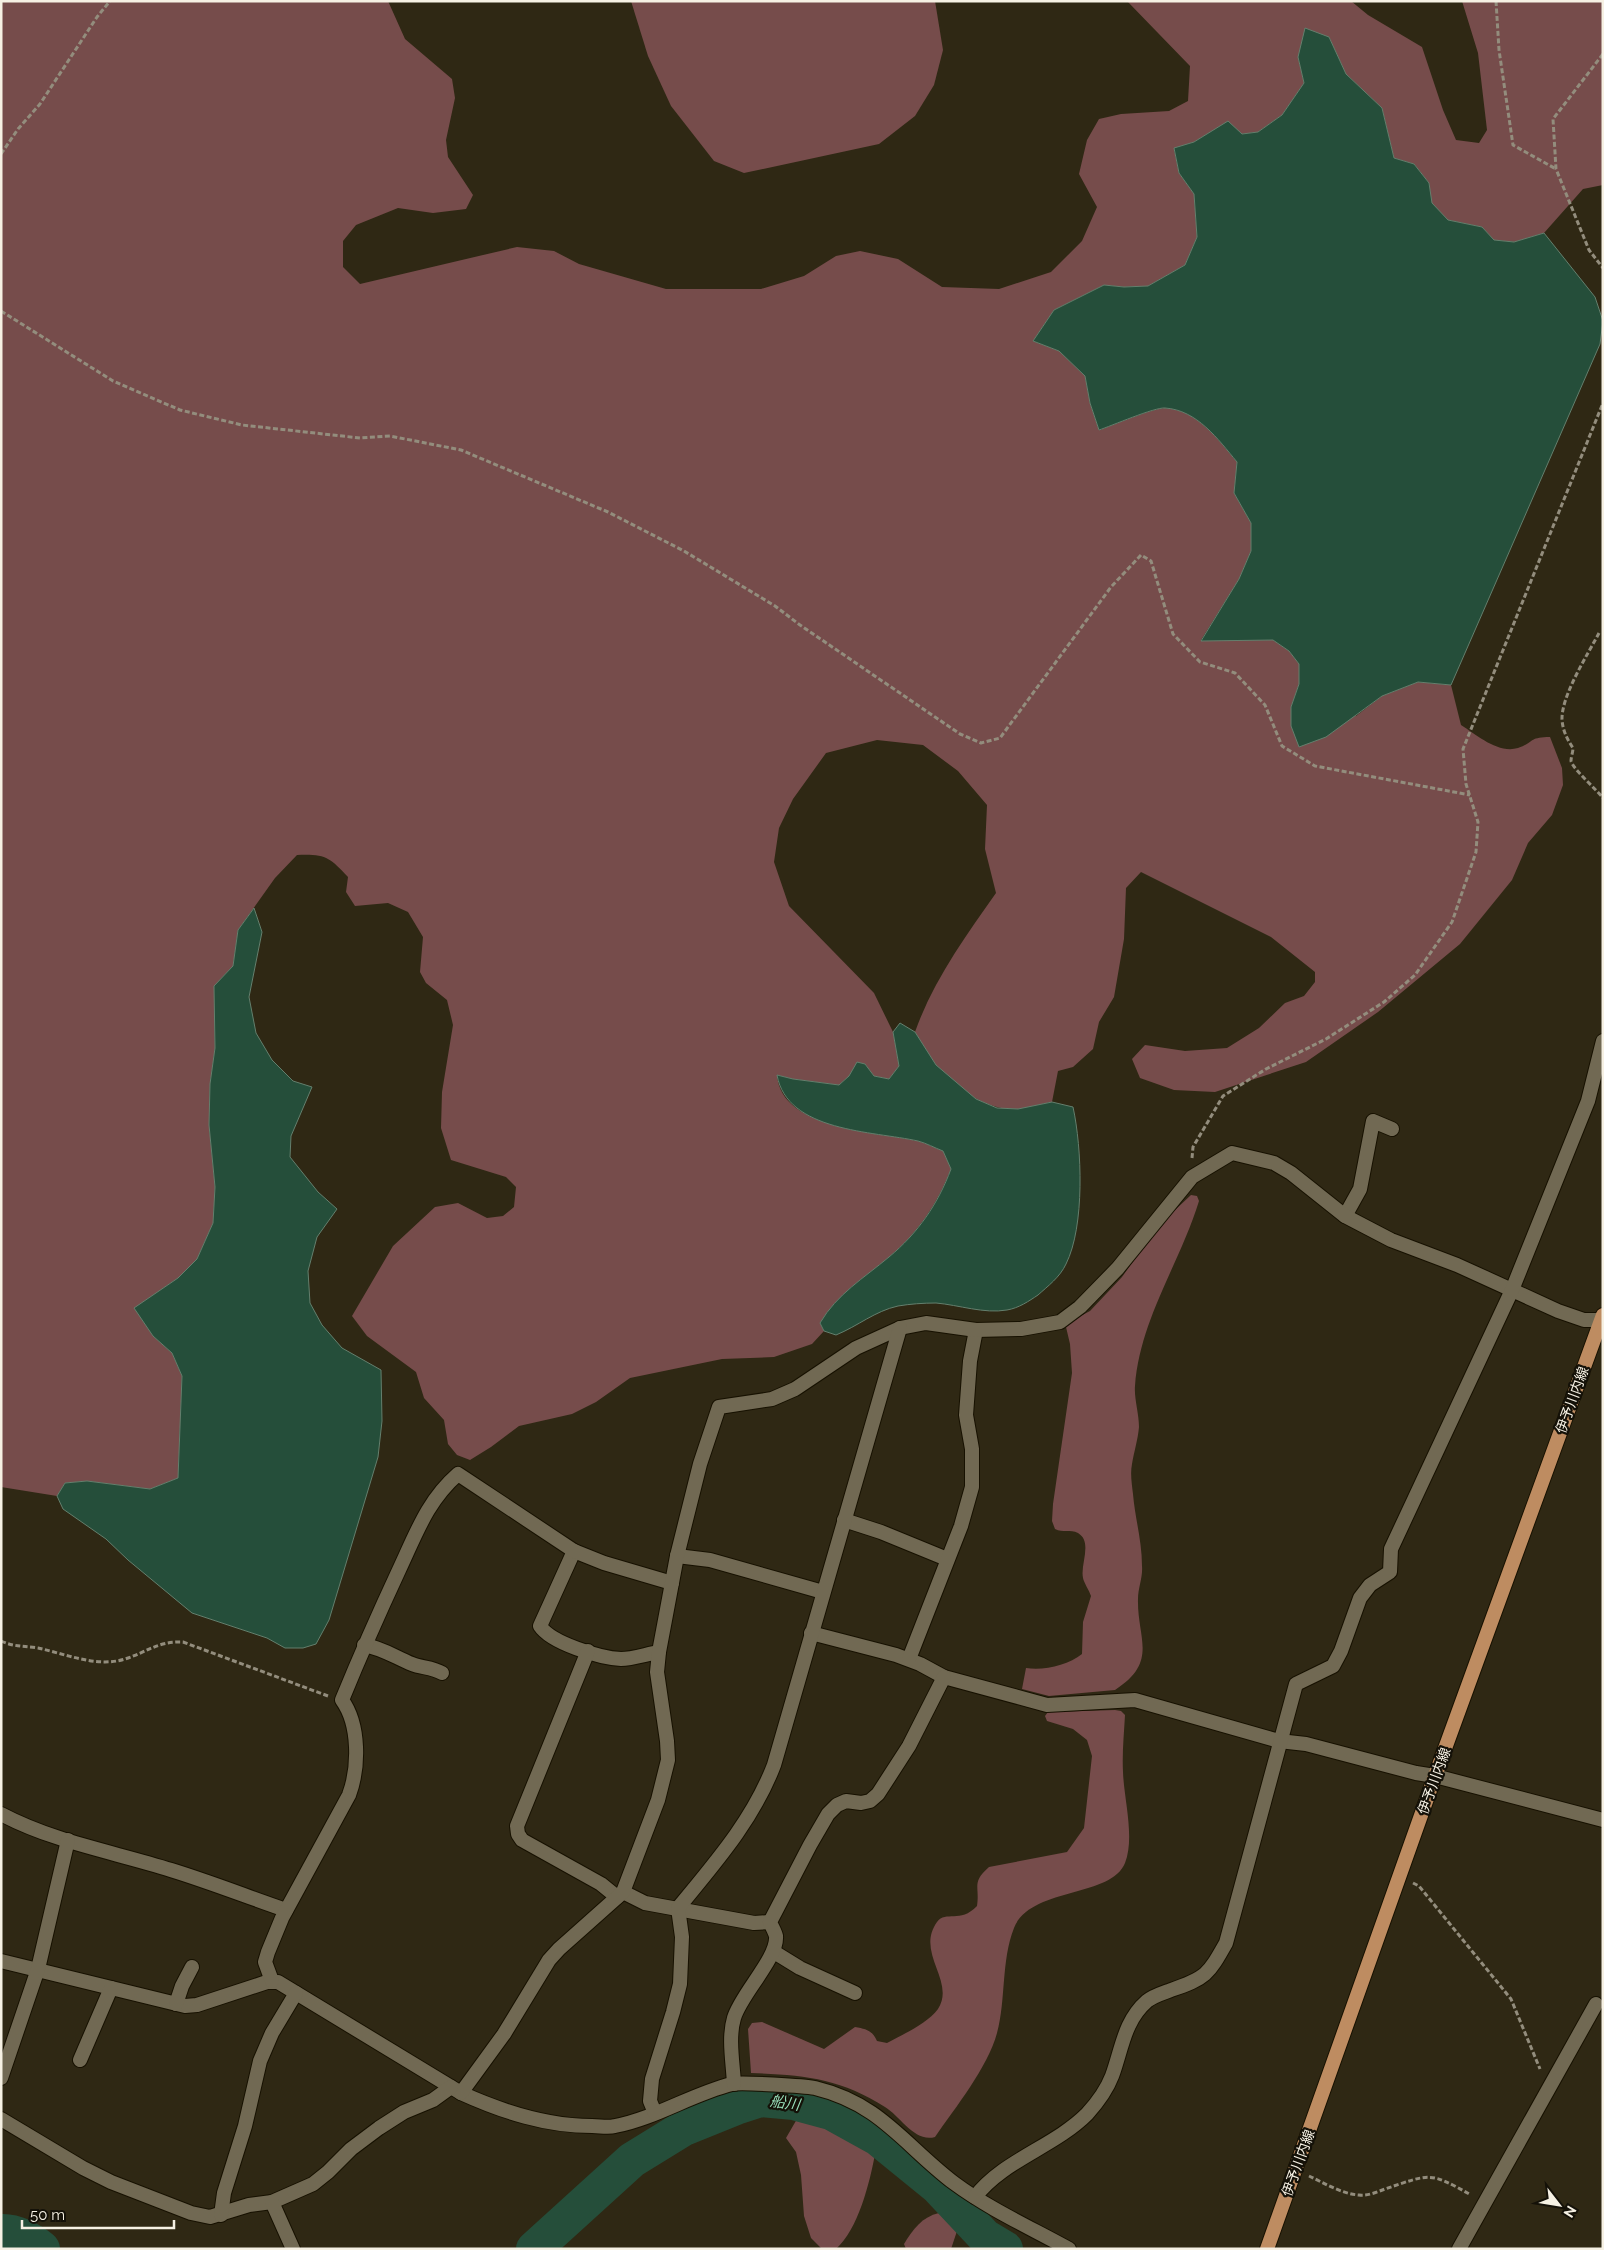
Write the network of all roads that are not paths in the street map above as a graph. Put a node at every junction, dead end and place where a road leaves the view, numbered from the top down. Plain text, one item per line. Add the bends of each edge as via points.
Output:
1 (1603, 1041) edge
2 (1392, 1129) dead end
3 (1345, 1216) junction
4 (1512, 1290) junction
5 (1602, 1318) edge
6 (900, 1328) junction
7 (976, 1330) junction
8 (844, 1520) junction
9 (574, 1551) junction
10 (677, 1556) junction
11 (947, 1559) junction
12 (672, 1583) junction
13 (823, 1592) junction
14 (811, 1634) junction
15 (364, 1645) junction
16 (588, 1651) junction
17 (659, 1652) junction
18 (908, 1659) junction
19 (442, 1672) dead end
20 (944, 1677) junction
21 (1279, 1741) junction
22 (1435, 1776) junction
23 (1, 1814) edge
24 (1603, 1820) edge
25 (68, 1840) junction
26 (620, 1895) junction
27 (678, 1908) junction
28 (286, 1910) junction
29 (770, 1922) junction
30 (774, 1952) junction
31 (1, 1961) edge
32 (192, 1968) dead end
33 (38, 1970) junction
34 (272, 1981) junction
35 (111, 1988) junction
36 (296, 1993) junction
37 (855, 1993) dead end
38 (176, 2004) junction
39 (1596, 2004) dead end
40 (80, 2060) dead end
41 (1, 2078) edge
42 (734, 2084) junction
43 (456, 2090) junction
44 (655, 2113) junction
45 (1, 2119) edge
46 (975, 2197) junction
47 (272, 2202) junction
48 (221, 2214) junction
49 (293, 2249) edge
50 (1069, 2249) edge
51 (1267, 2249) edge
52 (1459, 2249) edge

1 - 4 street via 1588,1101
2 - 3 street via 1373,1120 1360,1189
3 - 4 street via 1391,1240
3 - 7 street via 1274,1163 1232,1153 1192,1177 1118,1268 1080,1307 1060,1322 1021,1329
4 - 5 street via 1584,1320
4 - 21 street via 1391,1549 1390,1572 1370,1585 1360,1598 1333,1666 1296,1684
5 - 22 main road, 伊予川内線
6 - 7 street via 926,1323
6 - 8 street
6 - 10 street via 856,1348 795,1389 772,1399 718,1407
7 - 11 street via 966,1415 972,1449 972,1487 966,1512
8 - 11 street
8 - 13 street
9 - 12 street
9 - 15 street via 458,1474 442,1488 426,1511
9 - 16 street via 540,1626 562,1643
10 - 12 street
10 - 13 street via 710,1560
11 - 18 street
12 - 17 street
13 - 14 street
14 - 18 street
14 - 27 street via 765,1788 743,1826
15 - 19 street via 378,1647 411,1664
15 - 28 street via 342,1700 350,1711 353,1724 355,1781
16 - 17 street via 622,1659
16 - 26 street via 518,1826 518,1834 522,1840
17 - 26 street via 657,1672 668,1760 658,1800
18 - 20 street
20 - 21 street via 1047,1705 1135,1700
20 - 29 street via 909,1746 878,1794 870,1802 846,1801 828,1814
21 - 22 street via 1306,1744 1416,1774
21 - 46 street via 1226,1943 1216,1961 1196,1982 1148,2000 1126,2029 1112,2076 1088,2113 1069,2129 988,2181
22 - 24 street
22 - 51 main road, 伊予川内線
23 - 25 street
25 - 28 street via 171,1870
25 - 33 street
26 - 27 street
26 - 43 street via 559,1948 504,2034
27 - 29 street via 754,1923
27 - 44 street via 682,1937 680,1984 652,2079 650,2101
28 - 34 street via 265,1962
29 - 30 street via 776,1935
30 - 37 street via 800,1968
30 - 42 street via 738,2006 733,2020
31 - 33 street
32 - 38 street
33 - 35 street
33 - 41 street
34 - 36 street
34 - 38 street via 197,2005
35 - 38 street
35 - 40 street
36 - 43 street
36 - 48 street via 260,2061
39 - 52 street
42 - 44 street
42 - 46 street via 814,2088 848,2099 883,2119 953,2182
43 - 44 street via 492,2107 536,2120 574,2126 613,2127
43 - 47 street via 404,2112 351,2148 314,2184
45 - 48 street via 111,2182 190,2213 210,2217
46 - 50 street
47 - 48 street
47 - 49 street

